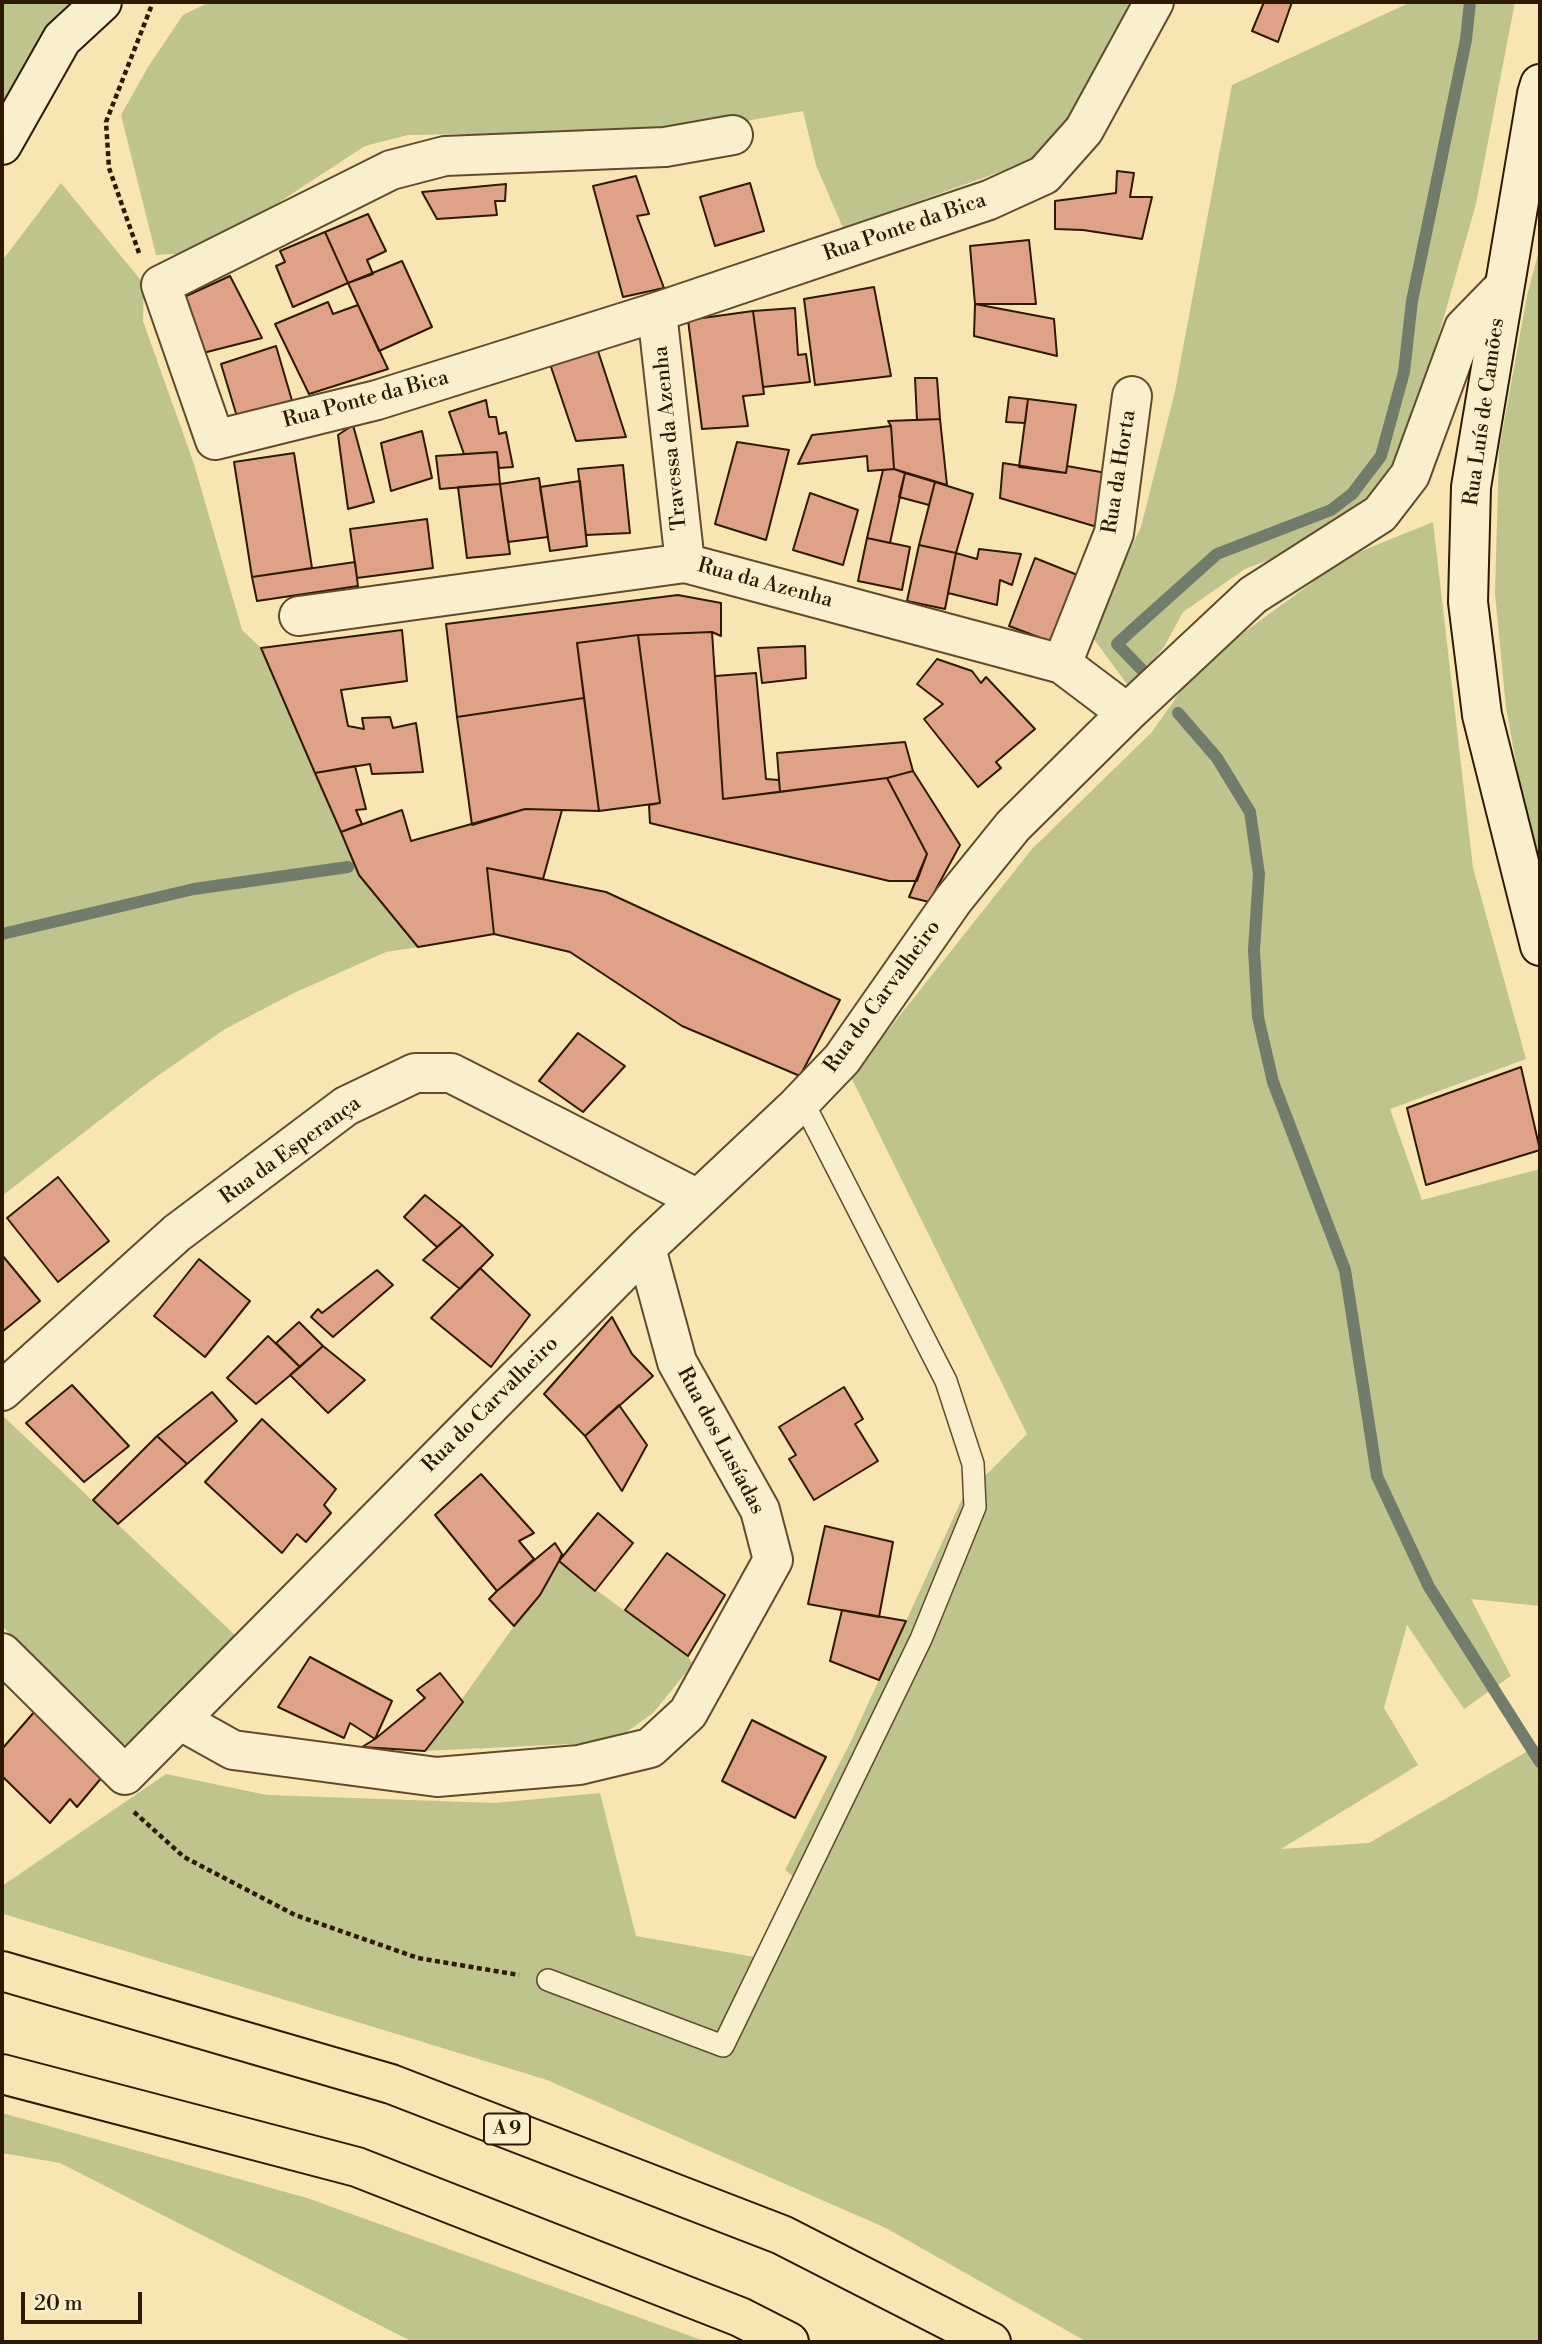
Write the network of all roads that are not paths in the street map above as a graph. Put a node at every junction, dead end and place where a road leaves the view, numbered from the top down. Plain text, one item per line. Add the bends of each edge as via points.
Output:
1 (102, 2) edge
2 (1154, 2) edge
3 (1540, 84) edge
4 (733, 135) dead end
5 (2, 145) edge
6 (1504, 287) junction
7 (657, 312) junction
8 (1132, 396) dead end
9 (685, 563) junction
10 (299, 616) dead end
11 (1062, 664) junction
12 (1127, 713) junction
13 (1540, 946) edge
14 (802, 1100) junction
15 (698, 1199) junction
16 (646, 1248) junction
17 (2, 1391) edge
18 (2, 1653) edge
19 (181, 1721) junction
20 (2, 1971) edge
21 (548, 1980) road end
22 (2, 2074) edge
23 (789, 2342) edge
24 (991, 2342) edge

1 - 5 street via 62,39
2 - 7 street, Rua Ponte da Bica via 1084,131 1044,175 989,200
3 - 6 street, Rua Luís de Camões
4 - 7 street, Rua Ponte da Bica via 665,147 446,156 391,170 161,285 215,440 377,400
6 - 12 street, Rua do Carvalheiro via 1464,328 1410,475 1380,514 1253,596
6 - 13 street, Rua Luís de Camões via 1471,487 1468,602 1482,715
7 - 9 street, Travessa da Azenha
8 - 11 street, Rua da Horta via 1114,533
9 - 10 street, Rua da Azenha
9 - 11 street, Rua da Azenha
11 - 12 street, Rua da Azenha
12 - 14 street, Rua do Carvalheiro via 1013,826 954,899 842,1059
14 - 15 street, Rua do Carvalheiro
14 - 21 lane via 946,1381 973,1464 975,1507 921,1639 723,2046
15 - 16 street, Rua do Carvalheiro
15 - 17 street, Rua da Esperança via 451,1073 415,1073 345,1106 177,1233
16 - 19 street, Rua do Carvalheiro
16 - 19 street, Rua dos Lusíadas via 677,1362 760,1510 773,1560 688,1713 650,1748 579,1765 437,1777 233,1750
18 - 19 street, Rua do Carvalheiro via 125,1775
20 - 24 highway, A 9 via 391,2084 782,2235
22 - 23 highway via 357,2167 740,2317

